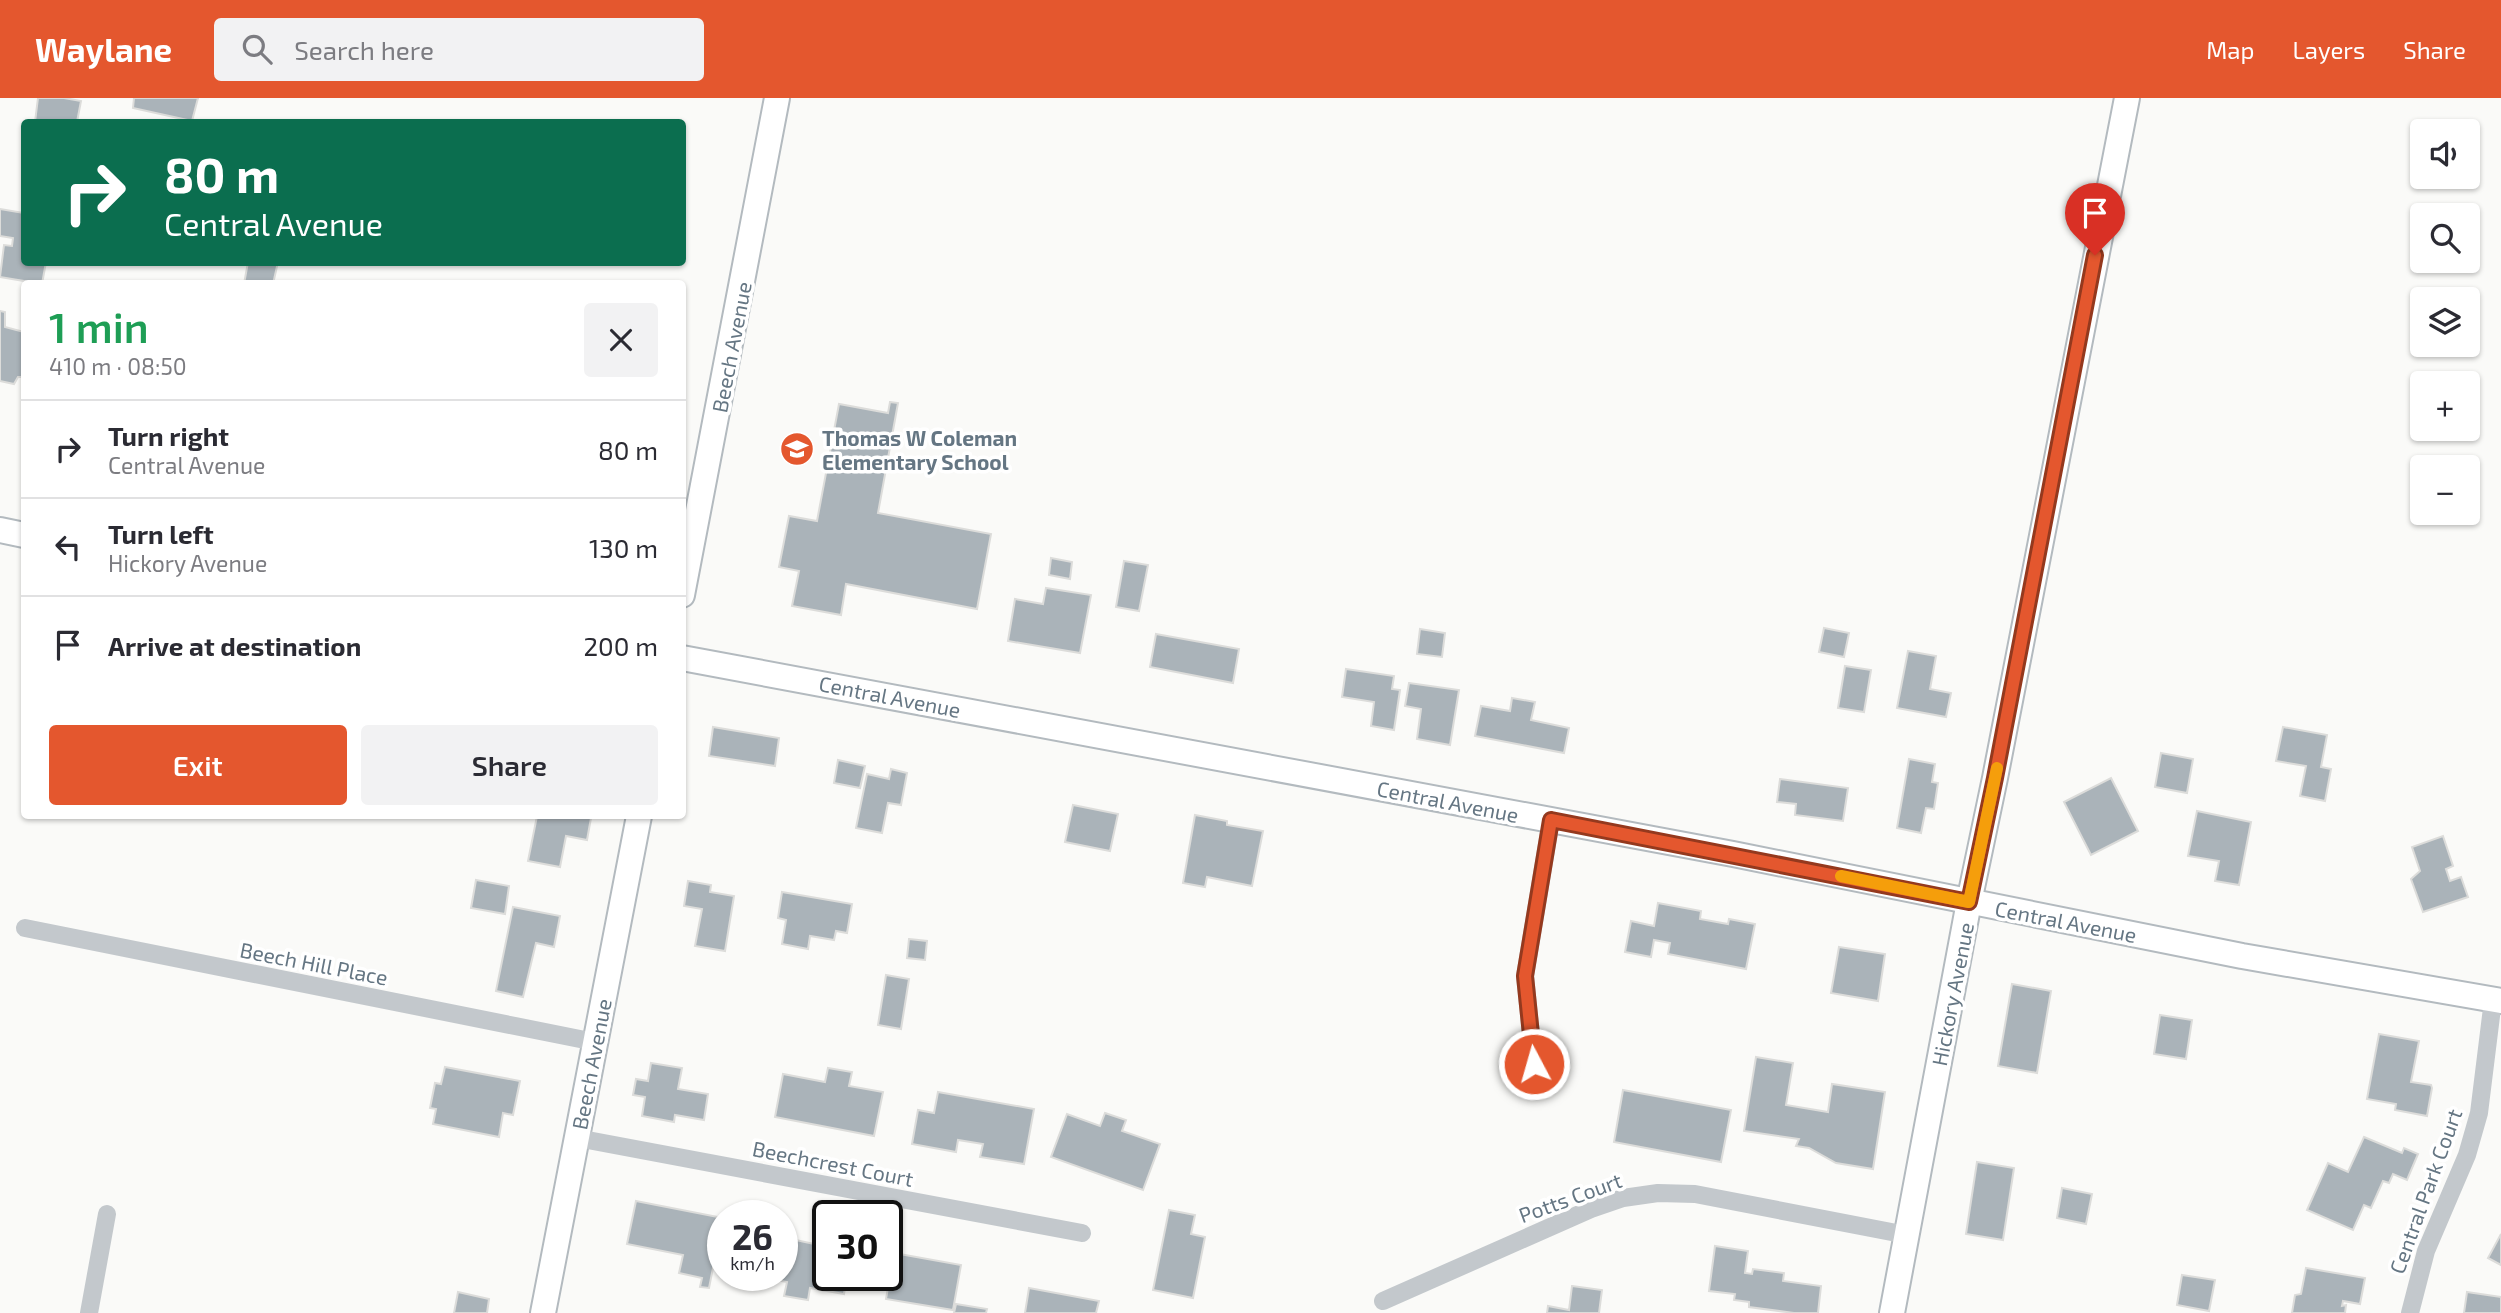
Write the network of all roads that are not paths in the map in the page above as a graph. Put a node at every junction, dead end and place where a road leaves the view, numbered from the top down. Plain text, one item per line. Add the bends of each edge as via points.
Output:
1 (777, 98) edge
2 (2127, 98) edge
3 (0, 530) edge
4 (21, 534) edge
5 (686, 574) edge
6 (686, 659) edge
7 (638, 819) edge
8 (1551, 820) junction
9 (1969, 902) junction
10 (24, 928) dead end
11 (2497, 1001) edge
12 (595, 1042) junction
13 (1534, 1064) dead end
14 (577, 1138) junction
15 (107, 1214) dead end
16 (1082, 1233) dead end
17 (1906, 1235) junction
18 (1383, 1301) dead end
19 (89, 1313) edge
20 (543, 1313) edge
21 (1892, 1313) edge
22 (2410, 1313) edge

1 - 5 street, Beech Avenue
2 - 9 street, Hickory Avenue
3 - 4 street
6 - 8 street, Central Avenue
7 - 12 street, Beech Avenue
8 - 9 street, Central Avenue
8 - 13 street via 1525,976
9 - 11 street, Central Avenue
9 - 17 street, Hickory Avenue
10 - 12 street, Beech Hill Place
11 - 22 street, Central Park Court via 2479,1114 2467,1155 2426,1251
12 - 14 street, Beech Avenue
14 - 16 street, Beechcrest Court
14 - 20 street, Beech Avenue
15 - 19 street
17 - 18 street, Potts Court via 1695,1194 1658,1193 1591,1209
17 - 21 street, Hickory Avenue

